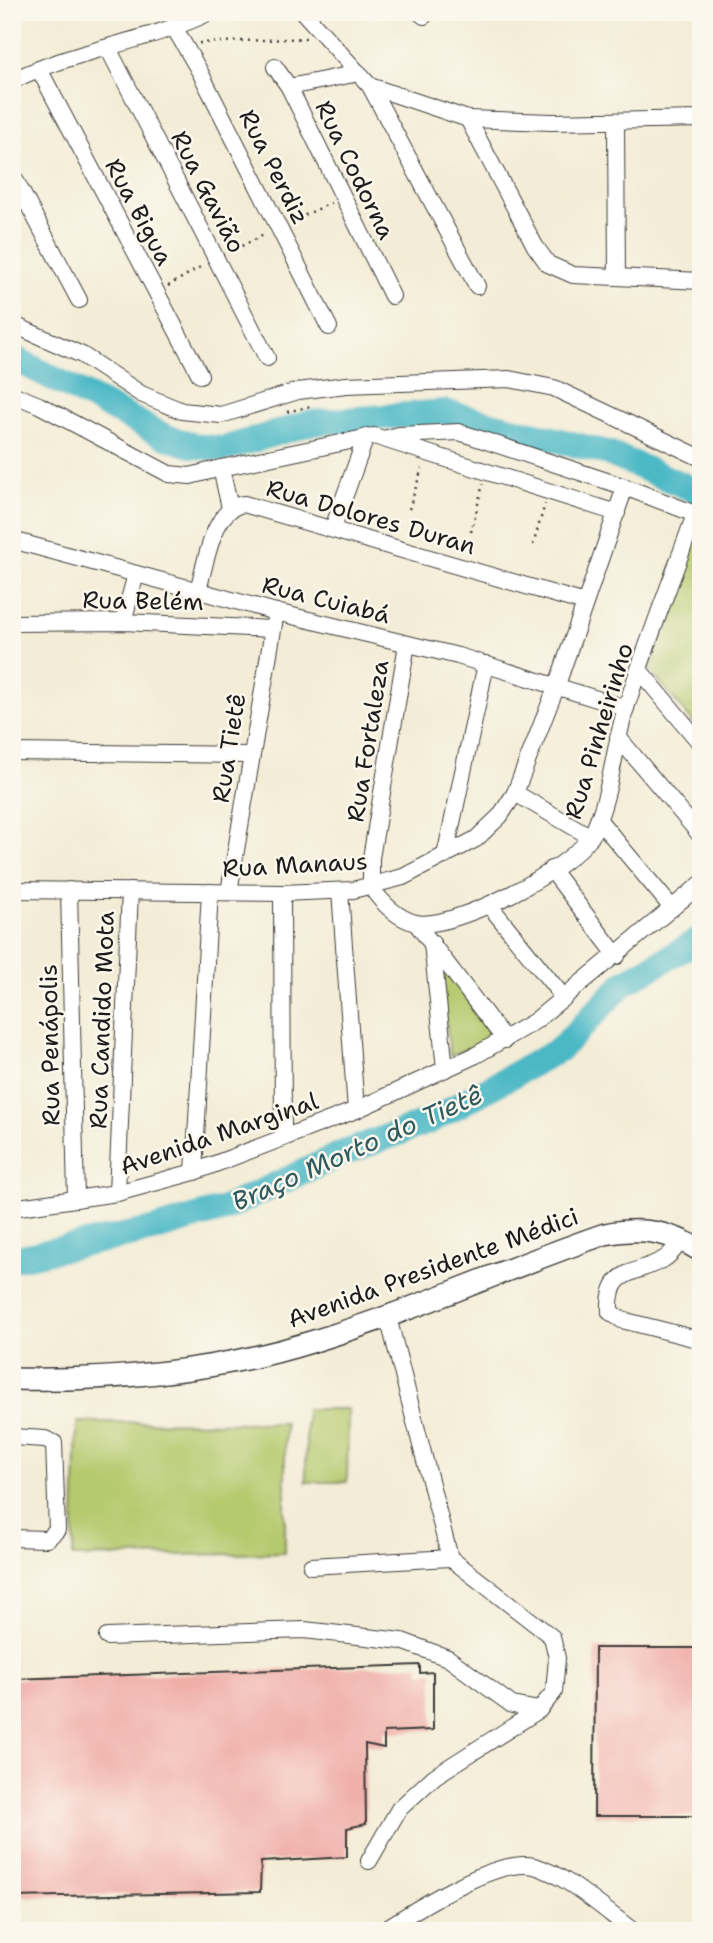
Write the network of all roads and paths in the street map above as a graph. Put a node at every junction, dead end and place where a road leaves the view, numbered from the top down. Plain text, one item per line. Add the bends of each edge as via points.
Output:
1 (210, 12) edge
2 (303, 12) edge
3 (175, 29) junction
4 (328, 37) junction
5 (185, 44) junction
6 (108, 48) junction
7 (275, 66) dead end
8 (39, 69) junction
9 (359, 73) junction
10 (12, 81) edge
11 (370, 86) junction
12 (289, 87) junction
13 (468, 118) junction
14 (701, 119) edge
15 (616, 121) junction
16 (12, 174) edge
17 (343, 198) junction
18 (280, 227) junction
19 (216, 258) junction
20 (617, 277) junction
21 (701, 281) edge
22 (477, 286) dead end
23 (156, 293) junction
24 (392, 296) dead end
25 (79, 300) dead end
26 (12, 324) edge
27 (329, 327) dead end
28 (267, 358) dead end
29 (200, 375) dead end
30 (12, 394) edge
31 (317, 404) dead end
32 (281, 413) dead end
33 (366, 437) junction
34 (384, 439) junction
35 (426, 453) junction
36 (701, 458) edge
37 (221, 468) junction
38 (486, 471) junction
39 (625, 487) junction
40 (548, 491) junction
41 (230, 508) junction
42 (409, 509) dead end
43 (617, 513) junction
44 (698, 518) edge
45 (333, 528) junction
46 (471, 532) dead end
47 (12, 540) edge
48 (533, 545) dead end
49 (136, 574) junction
50 (198, 590) junction
51 (585, 603) junction
52 (276, 612) junction
53 (123, 622) junction
54 (12, 623) edge
55 (272, 629) junction
56 (407, 644) junction
57 (485, 664) junction
58 (640, 671) junction
59 (557, 685) junction
60 (626, 708) junction
61 (618, 737) junction
62 (701, 744) edge
63 (12, 752) edge
64 (250, 755) junction
65 (515, 793) junction
66 (598, 819) junction
67 (701, 836) edge
68 (590, 837) junction
69 (445, 856) junction
70 (551, 869) junction
71 (701, 884) edge
72 (371, 887) junction
73 (12, 890) edge
74 (69, 890) junction
75 (130, 891) junction
76 (341, 891) junction
77 (210, 892) junction
78 (229, 892) junction
79 (282, 892) junction
80 (490, 906) junction
81 (672, 908) junction
82 (416, 923) junction
83 (432, 940) junction
84 (617, 956) junction
85 (564, 998) junction
86 (505, 1040) junction
87 (445, 1069) junction
88 (356, 1110) junction
89 (283, 1138) junction
90 (194, 1171) junction
91 (117, 1192) junction
92 (76, 1199) junction
93 (12, 1208) edge
94 (692, 1245) edge
95 (388, 1317) junction
96 (701, 1340) edge
97 (12, 1378) edge
98 (12, 1437) edge
99 (12, 1538) edge
100 (450, 1558) junction
101 (311, 1566) dead end
102 (107, 1637) dead end
103 (539, 1710) junction
104 (369, 1861) dead end
105 (382, 1931) edge
106 (633, 1931) edge

1 - 3 street
2 - 4 street
3 - 5 street, Rua Perdiz
3 - 6 street
4 - 5 path
4 - 9 street
5 - 18 street, Rua Perdiz
6 - 8 street
6 - 19 street, Rua Gavião
7 - 12 street, Rua Codorna
8 - 10 street
8 - 23 street, Rua Bigua
9 - 11 street
9 - 12 street
11 - 13 street
11 - 22 street
12 - 17 street, Rua Codorna
13 - 15 street
13 - 20 street via 548,264 573,275
14 - 15 street
15 - 20 street
16 - 25 street
17 - 18 path
17 - 24 street, Rua Codorna
18 - 19 path
18 - 27 street, Rua Perdiz
19 - 23 path
19 - 28 street, Rua Gavião
20 - 21 street
23 - 29 street, Rua Bigua
26 - 36 street via 82,355 141,394 182,411 221,415 298,391 346,385 509,379 554,388
30 - 37 street via 169,474 190,476
31 - 32 path
33 - 34 street
33 - 37 street
33 - 45 street
34 - 35 street
34 - 39 street via 459,432
35 - 38 street
35 - 42 path
37 - 41 street
38 - 40 street
38 - 46 path
39 - 43 street, Rua Manaus
39 - 44 street
40 - 43 street
40 - 48 path
41 - 45 street, Rua Dolores Duran via 248,504
41 - 50 street, Rua Dolores Duran via 217,528
43 - 51 street, Rua Manaus
44 - 58 street, Rua Pinheirinho
45 - 51 street, Rua Dolores Duran
47 - 49 street, Rua Cuiabá
49 - 50 street, Rua Cuiabá
49 - 53 street
50 - 52 street, Rua Cuiabá
51 - 59 street, Rua Manaus
52 - 55 street, Rua Tietê
52 - 56 street, Rua Cuiabá
53 - 54 street, Rua Belém
53 - 55 street, Rua Belém
55 - 64 street, Rua Tietê
56 - 57 street, Rua Cuiabá
56 - 72 street, Rua Fortaleza via 371,858
57 - 59 street, Rua Cuiabá
57 - 69 street
58 - 60 street, Rua Pinheirinho
58 - 62 street
59 - 60 street, Rua Cuiabá
59 - 65 street, Rua Manaus
60 - 61 street, Rua Pinheirinho
61 - 66 street, Rua Pinheirinho
61 - 67 street
63 - 64 street
64 - 78 street, Rua Tietê
65 - 68 street
65 - 69 street, Rua Manaus via 487,830
66 - 68 street, Rua Pinheirinho
66 - 81 street
68 - 70 street, Rua Pinheirinho
69 - 72 street, Rua Manaus
70 - 80 street, Rua Pinheirinho
70 - 84 street
71 - 81 street, Avenida Marginal
72 - 76 street, Rua Manaus
72 - 82 street via 389,909
73 - 74 street, Rua Manaus
74 - 75 street, Rua Manaus
74 - 92 street, Rua Penápolis
75 - 77 street, Rua Manaus
75 - 91 street, Rua Candido Mota
76 - 79 street, Rua Manaus
76 - 88 street
77 - 78 street, Rua Manaus
77 - 90 street
78 - 79 street, Rua Manaus
79 - 89 street
80 - 82 street, Rua Pinheirinho via 456,919
80 - 85 street
81 - 84 street, Avenida Marginal
82 - 83 street
83 - 86 street
83 - 87 street
84 - 85 street, Avenida Marginal
85 - 86 street, Avenida Marginal
86 - 87 street, Avenida Marginal
87 - 88 street, Avenida Marginal
88 - 89 street, Avenida Marginal
89 - 90 street, Avenida Marginal
90 - 91 street, Avenida Marginal
91 - 92 street, Avenida Marginal
92 - 93 street, Avenida Marginal
94 - 95 main road, Avenida Presidente Médici via 663,1232 634,1229 605,1234
94 - 96 street via 629,1272 615,1283 609,1293 610,1312 622,1321
95 - 97 main road, Avenida Presidente Médici via 310,1343 173,1372
95 - 100 street
98 - 99 street via 54,1443 57,1516 52,1537
100 - 101 street
100 - 103 street via 552,1637 557,1658 554,1692
102 - 103 street via 304,1630 402,1641 448,1657 512,1705
103 - 104 street via 435,1776 399,1809
105 - 106 street via 461,1887 517,1864 554,1875

